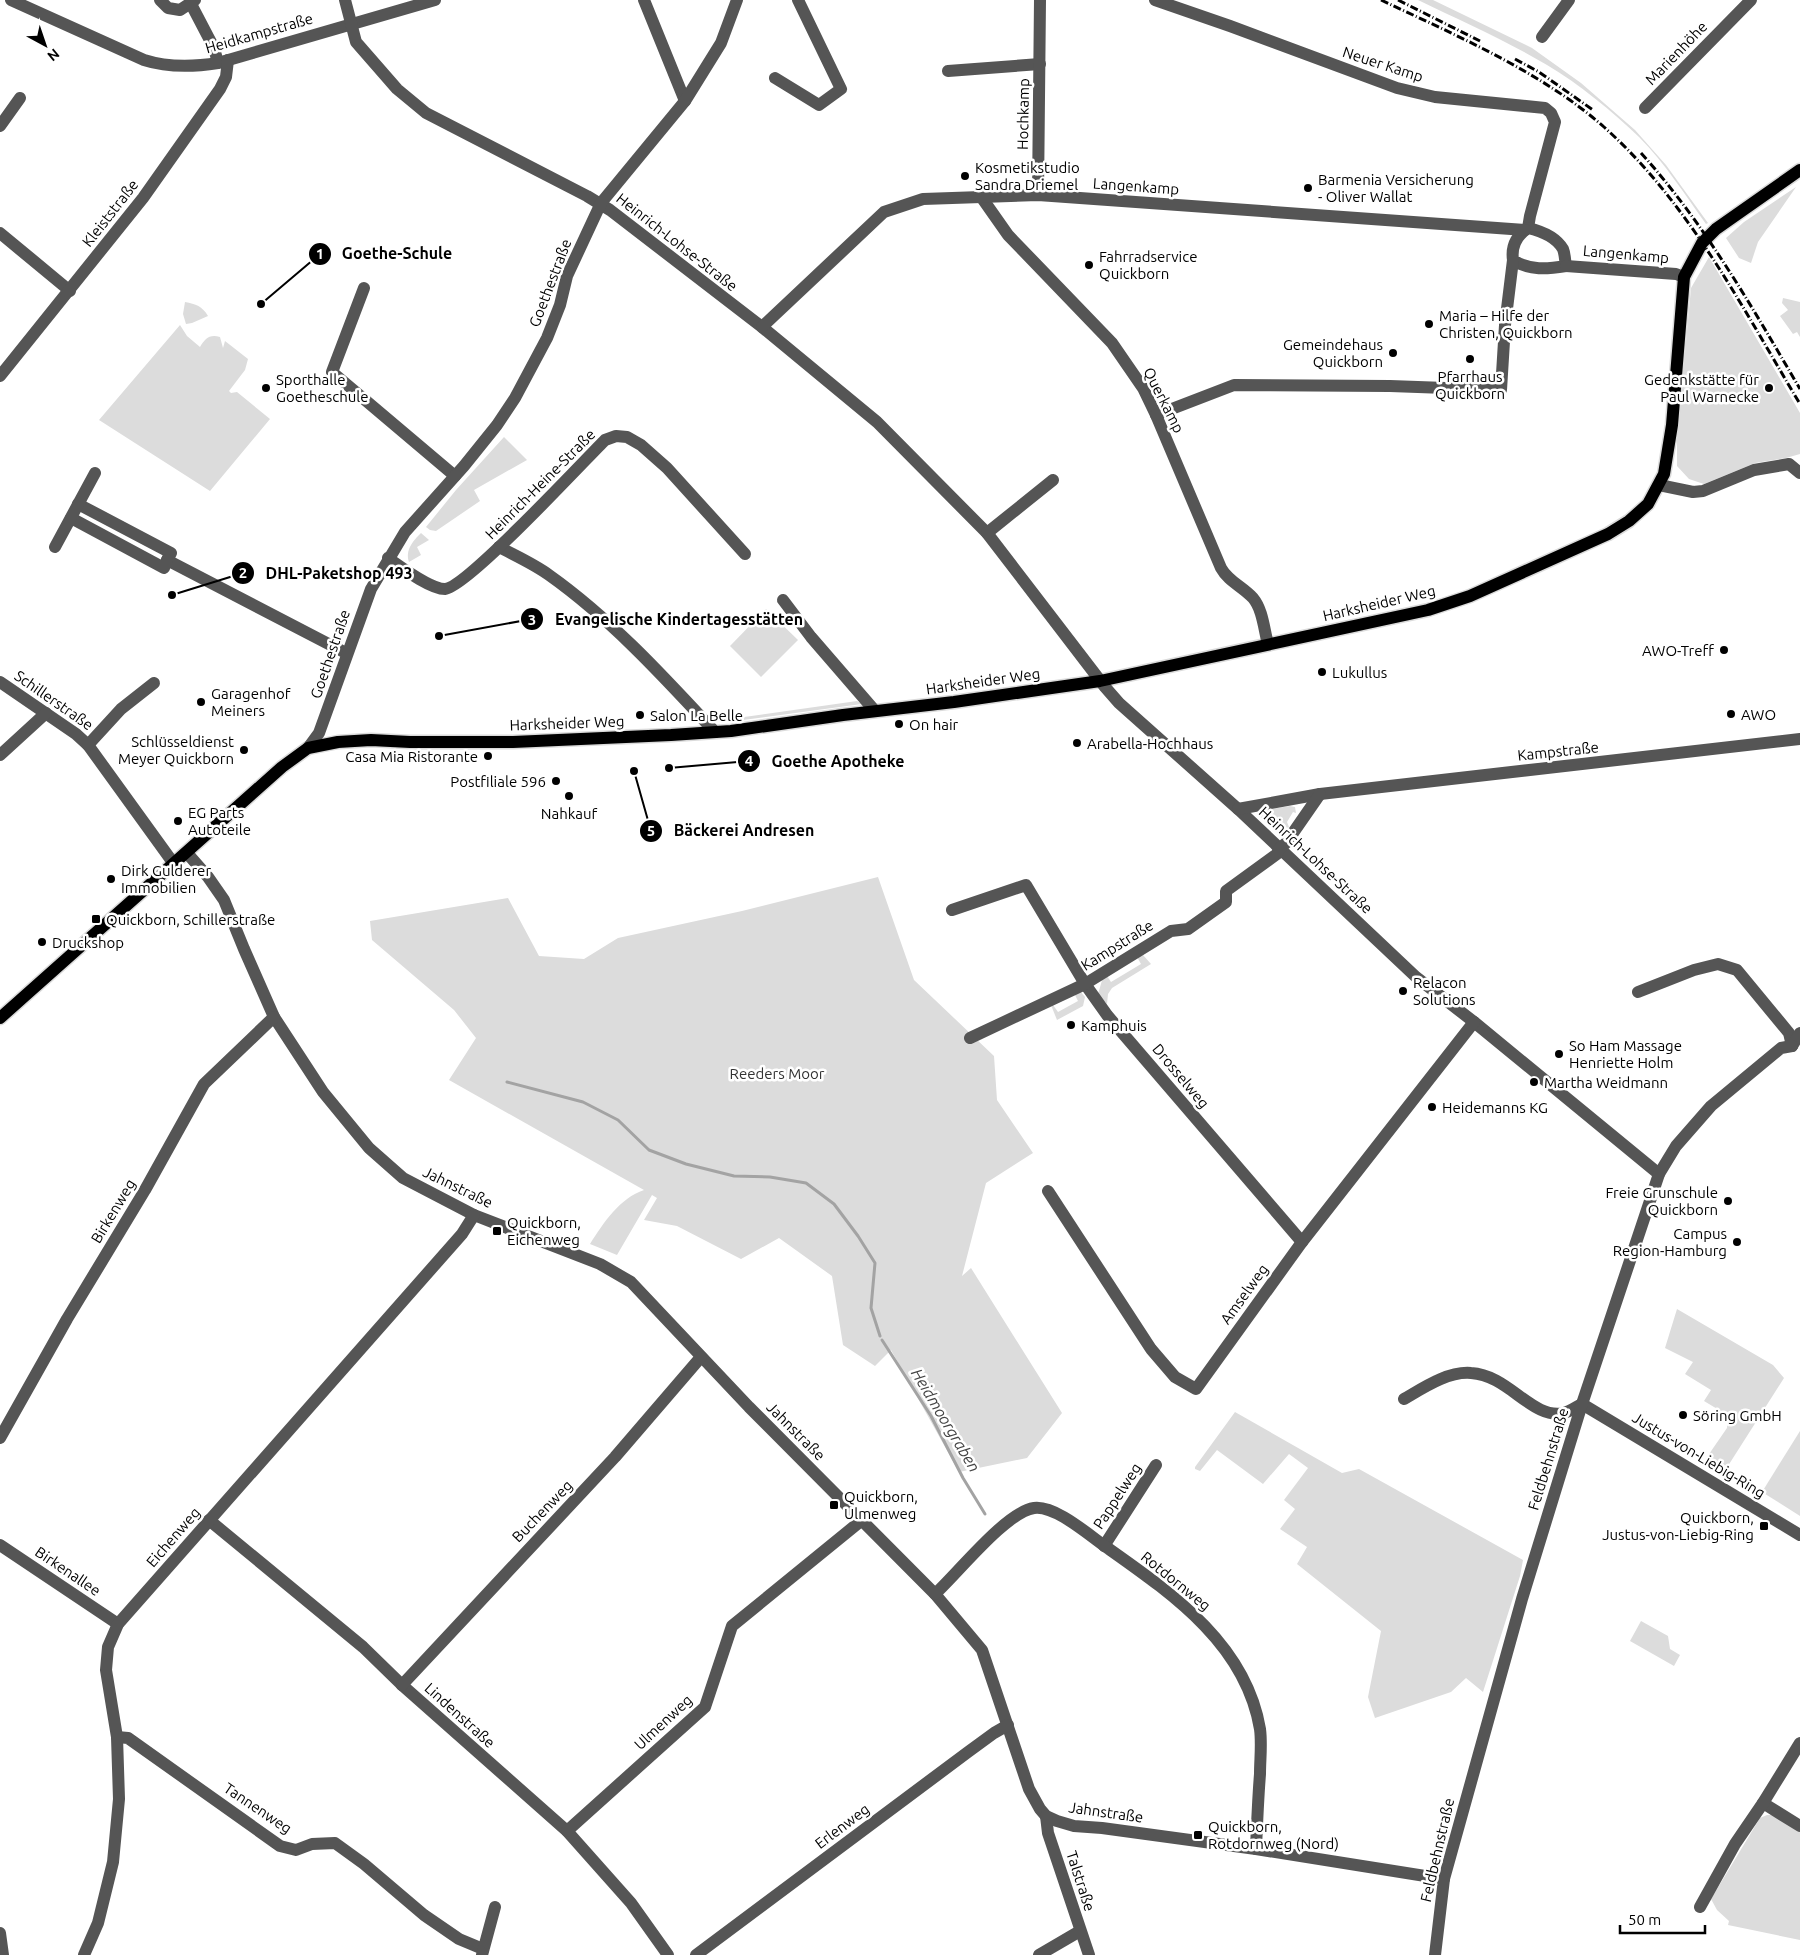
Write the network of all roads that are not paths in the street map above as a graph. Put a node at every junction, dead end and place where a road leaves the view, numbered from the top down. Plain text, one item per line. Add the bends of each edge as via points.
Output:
1 (11, 0) edge
2 (160, 0) edge
3 (345, 0) edge
4 (435, 0) edge
5 (644, 0) edge
6 (737, 0) edge
7 (798, 0) edge
8 (1040, 0) edge
9 (1155, 0) edge
10 (1569, 0) edge
11 (1751, 0) edge
12 (193, 2) edge
13 (350, 24) junction
14 (1542, 38) dead end
15 (223, 61) junction
16 (1040, 64) junction
17 (948, 71) dead end
18 (776, 78) dead end
19 (20, 98) dead end
20 (685, 101) junction
21 (1645, 108) dead end
22 (0, 126) edge
23 (1800, 170) edge
24 (1038, 195) junction
25 (982, 198) junction
26 (601, 203) junction
27 (1527, 229) junction
28 (0, 233) edge
29 (1513, 260) junction
30 (1566, 266) junction
31 (1684, 276) junction
32 (364, 288) dead end
33 (70, 290) junction
34 (762, 328) junction
35 (0, 376) edge
36 (1156, 414) junction
37 (1800, 472) edge
38 (95, 473) dead end
39 (455, 476) junction
40 (1053, 480) dead end
41 (1659, 485) junction
42 (78, 504) junction
43 (71, 518) junction
44 (987, 532) junction
45 (55, 547) dead end
46 (500, 547) junction
47 (745, 554) dead end
48 (388, 558) junction
49 (167, 560) junction
50 (783, 600) dead end
51 (1268, 644) junction
52 (346, 653) junction
53 (1100, 681) junction
54 (0, 682) edge
55 (154, 683) dead end
56 (876, 711) junction
57 (46, 713) junction
58 (715, 732) junction
59 (1800, 739) edge
60 (88, 745) junction
61 (308, 748) junction
62 (0, 755) edge
63 (1320, 794) junction
64 (1238, 808) junction
65 (1279, 848) junction
66 (186, 853) junction
67 (174, 864) junction
68 (952, 910) dead end
69 (1085, 984) junction
70 (1638, 992) dead end
71 (274, 1017) junction
72 (0, 1018) edge
73 (1474, 1022) junction
74 (1800, 1033) edge
75 (970, 1038) dead end
76 (1796, 1049) edge
77 (1659, 1174) junction
78 (1048, 1191) dead end
79 (474, 1215) junction
80 (1302, 1242) junction
81 (701, 1356) junction
82 (1404, 1399) dead end
83 (1582, 1404) junction
84 (0, 1438) edge
85 (1156, 1465) dead end
86 (209, 1520) junction
87 (862, 1520) junction
88 (1800, 1535) edge
89 (0, 1545) edge
90 (1104, 1546) junction
91 (935, 1594) junction
92 (118, 1624) junction
93 (402, 1685) junction
94 (1008, 1725) junction
95 (117, 1737) junction
96 (1800, 1743) edge
97 (1763, 1802) junction
98 (1046, 1816) junction
99 (1800, 1826) edge
100 (567, 1831) junction
101 (1256, 1850) junction
102 (1444, 1879) junction
103 (495, 1907) dead end
104 (1700, 1907) dead end
105 (1080, 1931) junction
106 (0, 1933) edge
107 (483, 1952) edge
108 (4, 1954) edge
109 (84, 1955) edge
110 (668, 1955) edge
111 (696, 1955) edge
112 (1039, 1955) edge
113 (1089, 1955) edge
114 (1435, 1955) edge

1 - 15 street, Heidkampstraße via 144,60 189,66
2 - 12 street via 173,10 180,10
3 - 13 street, Heinrich-Lohse-Straße
4 - 13 street, Heidkampstraße
5 - 20 street
6 - 20 street, Goethestraße via 721,43
7 - 18 street via 841,89 819,105
8 - 16 street, Hochkamp
9 - 27 street, Neuer Kamp via 1397,88 1435,97 1545,108 1555,122
10 - 14 street
11 - 21 street, Marienhöhe
12 - 15 street
13 - 15 street, Heidkampstraße
13 - 26 street, Heinrich-Lohse-Straße via 356,42 397,89 426,113
15 - 33 street, Kleiststraße via 226,77 220,89 143,198
16 - 17 street, Hochkamp
16 - 24 street, Hochkamp
19 - 22 street
20 - 26 street, Goethestraße
23 - 31 main road, Harksheider Weg via 1716,228 1702,243
24 - 25 street, Langenkamp
24 - 27 street, Langenkamp
25 - 34 street, Langenkamp via 923,199 884,212
25 - 36 street, Querkamp via 1008,235 1112,343 1143,388
26 - 34 street, Heinrich-Lohse-Straße
26 - 39 street, Goethestraße via 567,276 560,305 545,342 497,425
27 - 29 street via 1515,241
27 - 30 street, Langenkamp via 1539,230 1553,239 1563,249
28 - 33 street
29 - 30 street, Langenkamp via 1538,268
29 - 36 street via 1501,390 1234,385
30 - 31 street, Langenkamp
31 - 41 main road, Harksheider Weg via 1672,425 1664,474
32 - 39 street via 332,372
33 - 35 street, Kleiststraße
34 - 44 street, Heinrich-Lohse-Straße via 877,422
36 - 51 street, Querkamp via 1221,568 1259,608
37 - 41 street via 1789,464 1754,470 1693,492
38 - 42 street
39 - 48 street, Goethestraße via 406,532
40 - 44 street
41 - 51 main road, Harksheider Weg via 1648,504 1630,521 1608,534 1470,596 1422,612
42 - 43 street
42 - 49 street via 171,553
43 - 45 street
43 - 49 street via 164,568
44 - 53 street, Heinrich-Lohse-Straße
46 - 47 street, Heinrich-Heine-Straße via 605,440 616,436 641,445 667,468
46 - 48 street, Heinrich-Heine-Straße via 463,580 445,589 433,586
46 - 58 street via 549,574 589,607 630,643
48 - 52 street, Goethestraße via 371,589
49 - 52 street
50 - 56 street
51 - 53 main road, Harksheider Weg
52 - 61 street, Goethestraße via 347,658 319,734
53 - 56 main road, Harksheider Weg
53 - 64 street, Heinrich-Lohse-Straße via 1119,703
54 - 57 street, Schillerstraße
55 - 60 street, Schillerstraße via 121,710
56 - 58 main road, Harksheider Weg
57 - 60 street, Schillerstraße
57 - 62 street
58 - 61 main road, Harksheider Weg via 512,742 371,740
59 - 63 street, Kampstraße
60 - 67 street, Schillerstraße
61 - 66 main road, Harksheider Weg via 282,767
63 - 64 street, Kampstraße
63 - 65 street, Kampstraße via 1286,843
64 - 65 street, Heinrich-Lohse-Straße
65 - 69 street, Kampstraße via 1277,854 1226,891 1226,902 1188,929 1171,931
65 - 73 street, Heinrich-Lohse-Straße via 1416,977
66 - 67 main road, Harksheider Weg
66 - 71 street, Jahnstraße via 224,900
67 - 72 main road, Harksheider Weg
68 - 69 street, Drosselweg via 1026,885
69 - 75 street, Kampstraße
69 - 80 street, Drosselweg via 1107,1015
70 - 76 street via 1718,964 1738,970 1789,1033
71 - 79 street, Jahnstraße via 323,1092 369,1148 403,1178
71 - 84 street, Birkenweg via 204,1084
73 - 77 street, Heinrich-Lohse-Straße
73 - 80 street, Amselweg
74 - 76 street
76 - 77 street, Feldbehnstraße via 1781,1048 1711,1106 1676,1146
77 - 83 street, Feldbehnstraße
78 - 80 street, Amselweg via 1151,1348 1175,1377 1196,1389
79 - 81 street, Jahnstraße via 600,1264 631,1282
79 - 86 street, Eichenweg via 462,1234
81 - 87 street, Jahnstraße
81 - 93 street, Buchenweg via 609,1464
82 - 83 street via 1434,1382 1471,1372 1502,1382 1537,1409 1549,1413 1565,1413
83 - 88 street, Justus-von-Liebig-Ring
83 - 102 street, Feldbehnstraße via 1522,1600
85 - 90 street, Pappelweg
86 - 92 street, Eichenweg
86 - 93 street, Lindenstraße via 363,1647
87 - 91 street, Jahnstraße
87 - 100 street, Ulmenweg via 732,1626 705,1707
89 - 92 street, Birkenallee
90 - 91 street, Rotdornweg via 1058,1514 1035,1508 1023,1512 996,1531
90 - 101 street, Rotdornweg via 1191,1611 1227,1650 1251,1693 1261,1748
91 - 94 street, Jahnstraße via 982,1650
92 - 95 street, Eichenweg via 108,1647 106,1670
93 - 100 street, Lindenstraße
94 - 98 street, Jahnstraße via 1029,1789
94 - 111 street, Erlenweg
95 - 107 street, Tannenweg via 128,1738 280,1846 296,1850 312,1844 335,1843 424,1915
95 - 109 street, Eichenweg via 119,1799 113,1862 98,1923
96 - 97 street
97 - 99 street
97 - 104 street via 1734,1844
98 - 101 street, Jahnstraße via 1074,1826
98 - 105 street, Talstraße via 1048,1833
100 - 110 street, Lindenstraße via 631,1903
101 - 102 street, Jahnstraße
102 - 114 street, Feldbehnstraße
103 - 107 street, Tannenweg
105 - 112 street
105 - 113 street, Talstraße
106 - 108 street

